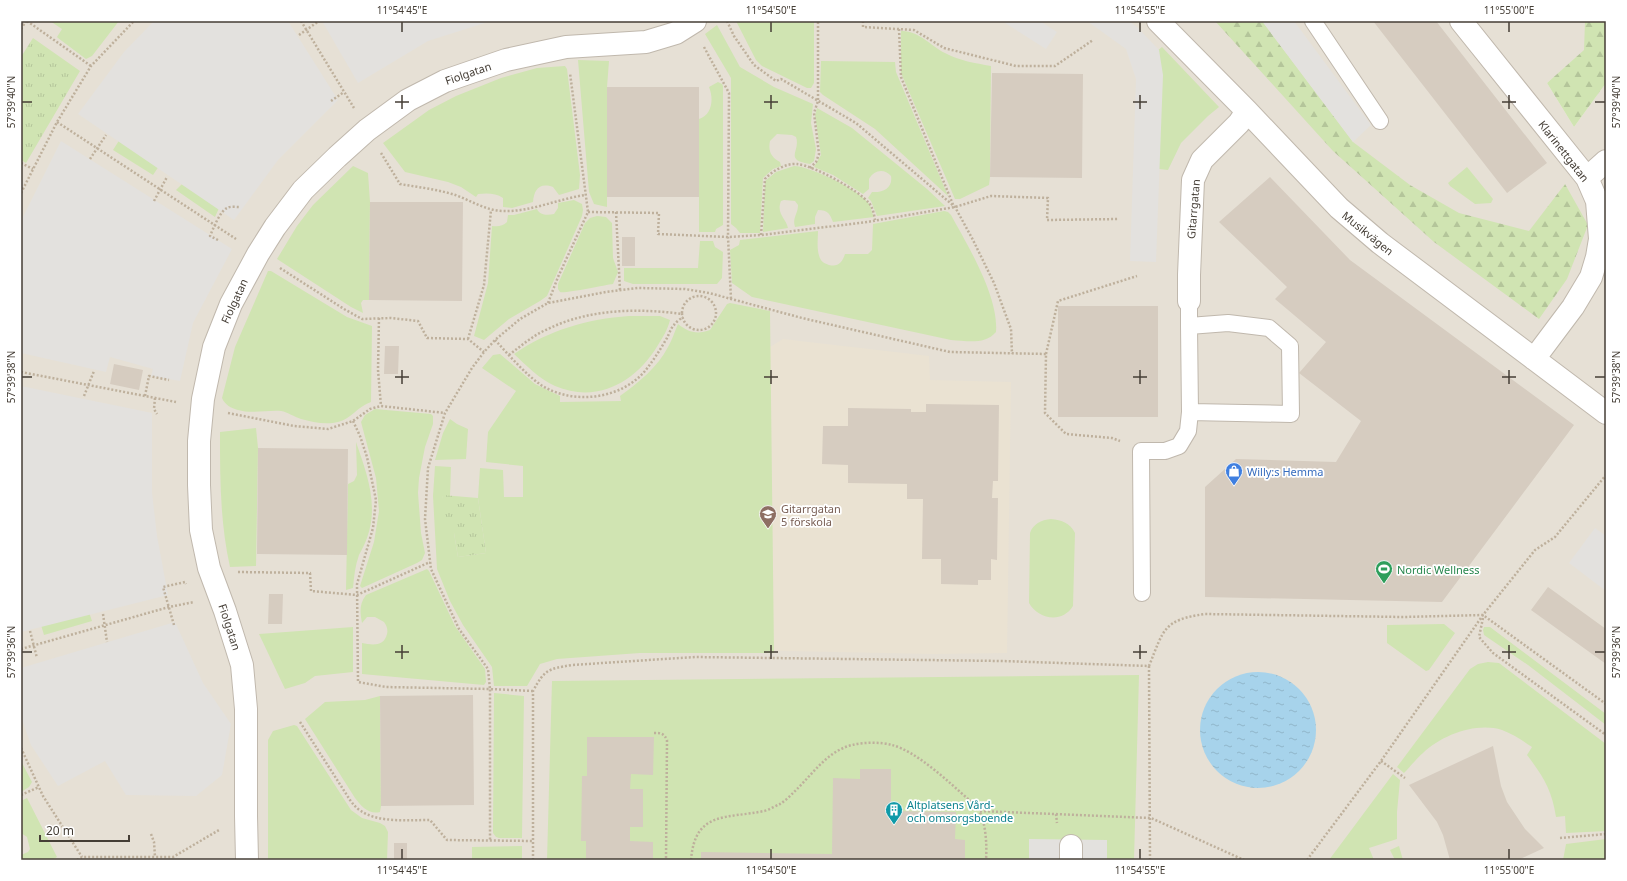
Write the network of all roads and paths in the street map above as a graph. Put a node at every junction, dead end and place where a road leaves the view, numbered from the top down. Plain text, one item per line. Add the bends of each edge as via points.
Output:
1 (27, 21) edge
2 (134, 21) edge
3 (302, 21) edge
4 (319, 21) edge
5 (727, 21) edge
6 (818, 21) edge
7 (863, 21) edge
8 (1158, 21) edge
9 (1313, 21) edge
10 (1461, 21) edge
11 (693, 22) edge
12 (21, 29) edge
13 (898, 29) junction
14 (307, 31) junction
15 (299, 35) dead end
16 (1093, 40) dead end
17 (566, 47) junction
18 (91, 66) junction
19 (344, 92) junction
20 (331, 101) dead end
21 (818, 101) junction
22 (1247, 111) junction
23 (1380, 120) dead end
24 (367, 130) junction
25 (106, 135) dead end
26 (90, 159) dead end
27 (1606, 161) edge
28 (21, 163) edge
29 (810, 168) junction
30 (34, 169) junction
31 (167, 177) dead end
32 (1587, 178) junction
33 (21, 193) edge
34 (585, 195) junction
35 (154, 201) dead end
36 (240, 207) dead end
37 (955, 207) junction
38 (491, 210) junction
39 (588, 212) junction
40 (616, 212) junction
41 (1118, 219) dead end
42 (875, 220) junction
43 (761, 235) junction
44 (728, 237) junction
45 (218, 240) dead end
46 (1137, 276) dead end
47 (620, 290) junction
48 (709, 293) junction
49 (707, 298) junction
50 (731, 299) junction
51 (1189, 302) joint
52 (548, 303) junction
53 (683, 315) junction
54 (379, 318) dead end
55 (1189, 326) junction
56 (468, 339) dead end
57 (495, 340) junction
58 (509, 354) junction
59 (1012, 354) junction
60 (1046, 354) junction
61 (1534, 360) junction
62 (94, 371) dead end
63 (21, 372) edge
64 (169, 380) dead end
65 (89, 385) junction
66 (84, 396) dead end
67 (144, 396) junction
68 (155, 398) junction
69 (381, 406) junction
70 (202, 408) junction
71 (1190, 412) junction
72 (445, 413) junction
73 (1606, 413) edge
74 (157, 414) dead end
75 (352, 421) junction
76 (1141, 451) junction
77 (1606, 475) edge
78 (430, 562) junction
79 (214, 582) junction
80 (187, 586) dead end
81 (1142, 593) dead end
82 (357, 595) junction
83 (191, 597) dead end
84 (193, 603) junction
85 (169, 607) junction
86 (103, 614) dead end
87 (1483, 615) junction
88 (174, 625) dead end
89 (105, 626) junction
90 (30, 631) dead end
91 (106, 642) dead end
92 (34, 646) junction
93 (21, 649) edge
94 (37, 658) dead end
95 (1149, 666) junction
96 (490, 689) junction
97 (533, 691) junction
98 (1606, 704) edge
99 (300, 722) dead end
100 (654, 733) dead end
101 (1606, 735) edge
102 (21, 748) edge
103 (1381, 762) junction
104 (1406, 778) dead end
105 (39, 787) junction
106 (21, 796) edge
107 (980, 811) junction
108 (246, 816) junction
109 (1151, 818) junction
110 (151, 834) dead end
111 (1606, 834) edge
112 (1560, 838) dead end
113 (490, 841) junction
114 (533, 841) junction
115 (82, 857) junction
116 (155, 857) junction
117 (244, 858) edge
118 (77, 860) edge
119 (533, 860) edge
120 (666, 860) edge
121 (691, 860) edge
122 (986, 860) edge
123 (1150, 860) edge
124 (1244, 860) edge
125 (1308, 860) edge

1 - 12 path
1 - 18 path
2 - 18 path
3 - 14 path
4 - 14 path
5 - 21 path via 754,65 776,81 781,79
6 - 21 path
7 - 13 path via 863,27
8 - 22 street, Musikvägen
9 - 23 lane
10 - 32 street, Klarinettgatan
11 - 17 street, Fiolgatan via 676,33 646,42
11 - 44 path via 729,93
13 - 16 path via 914,30 944,48 1016,66 1055,66
13 - 37 path via 901,77
14 - 15 path
14 - 19 path
17 - 24 street, Fiolgatan via 506,60 445,81 408,100
17 - 34 path
18 - 30 path via 57,122
19 - 20 path
19 - 24 path
21 - 29 path via 814,113 819,154
21 - 37 path via 856,123
22 - 51 street, Gitarrgatan via 1239,123 1202,160 1193,180
22 - 61 street, Musikvägen via 1338,208
24 - 38 path via 400,184 451,193
24 - 70 street, Fiolgatan via 303,190 258,254 231,304 214,347
25 - 26 path
27 - 32 street
28 - 30 path
29 - 42 path via 864,197 872,208
29 - 43 path via 794,164 772,172 765,179
30 - 33 path
31 - 35 path
32 - 61 street, Klarinettgatan via 1597,201 1600,239 1597,257 1591,277 1573,307
34 - 38 path via 517,210
34 - 39 path
36 - 45 path via 224,209 210,236
37 - 41 path via 991,196 1048,198 1047,220
37 - 42 path
37 - 59 path via 994,283 1011,329
38 - 56 path via 484,285
39 - 40 path
39 - 52 path
40 - 44 path via 659,213 658,234
40 - 47 path
42 - 43 path
43 - 44 path
44 - 50 path
46 - 60 path via 1058,301
47 - 48 path via 661,288
47 - 52 path
48 - 49 path
48 - 50 path
49 - 53 path via 697,296 689,300 684,304
49 - 53 path via 713,304 716,313 708,327 699,330 693,328 685,323
50 - 59 path via 950,352
51 - 55 lane
52 - 57 path via 520,319
53 - 58 path via 642,311 585,316 549,328
53 - 58 path via 673,325 661,349 643,373 609,394 580,397 554,392 540,384
54 - 69 path via 378,370
55 - 71 lane
55 - 71 lane via 1228,323 1269,328 1290,346 1291,414
57 - 58 path
57 - 72 path via 472,368
59 - 60 path
60 - 76 path via 1046,412 1066,434 1112,438
61 - 73 street, Musikvägen
62 - 65 path
63 - 65 path
64 - 67 path via 149,376
65 - 66 path
65 - 67 path
67 - 68 path
68 - 70 path
68 - 74 path via 154,409
69 - 72 path
69 - 75 path via 370,408
70 - 75 path via 294,426 328,429
70 - 79 street, Fiolgatan via 199,441 201,530
71 - 76 lane via 1188,431 1179,446 1165,451
72 - 78 path via 428,468 424,519
75 - 82 path via 362,443 376,500 373,528 356,584
76 - 81 lane
77 - 87 path via 1555,537 1535,550
78 - 82 path
78 - 96 path via 459,629 488,669
79 - 82 path via 242,572 310,573 311,592
79 - 84 path
79 - 108 street, Fiolgatan via 242,665 246,709
80 - 85 path via 185,582 163,587
82 - 96 path via 358,682 386,687
83 - 84 path
84 - 85 path
85 - 88 path
85 - 89 path
86 - 89 path
87 - 95 path via 1402,617 1205,614 1186,617 1170,624 1161,637
87 - 98 path
87 - 101 path via 1479,637 1493,653
87 - 103 path
89 - 91 path
89 - 92 path
90 - 92 path
92 - 93 path
92 - 94 path
95 - 97 path via 1002,661 695,657 615,661 552,668 541,676
95 - 109 path
96 - 97 path
96 - 113 path
97 - 114 path
99 - 113 path via 350,800 360,811 385,819 430,820 447,840
100 - 120 path via 662,734 667,740
102 - 105 path
103 - 104 path
103 - 125 path
105 - 106 path
105 - 115 path
107 - 109 path
107 - 121 path via 934,770 908,752 892,745 852,745 823,762 782,803 765,811 719,818 704,826 695,837
107 - 122 path
108 - 116 path via 173,857
108 - 117 street, Fiolgatan
109 - 123 path
109 - 124 path
110 - 116 path
111 - 112 path
113 - 114 path
114 - 119 path
115 - 116 path
115 - 118 path

